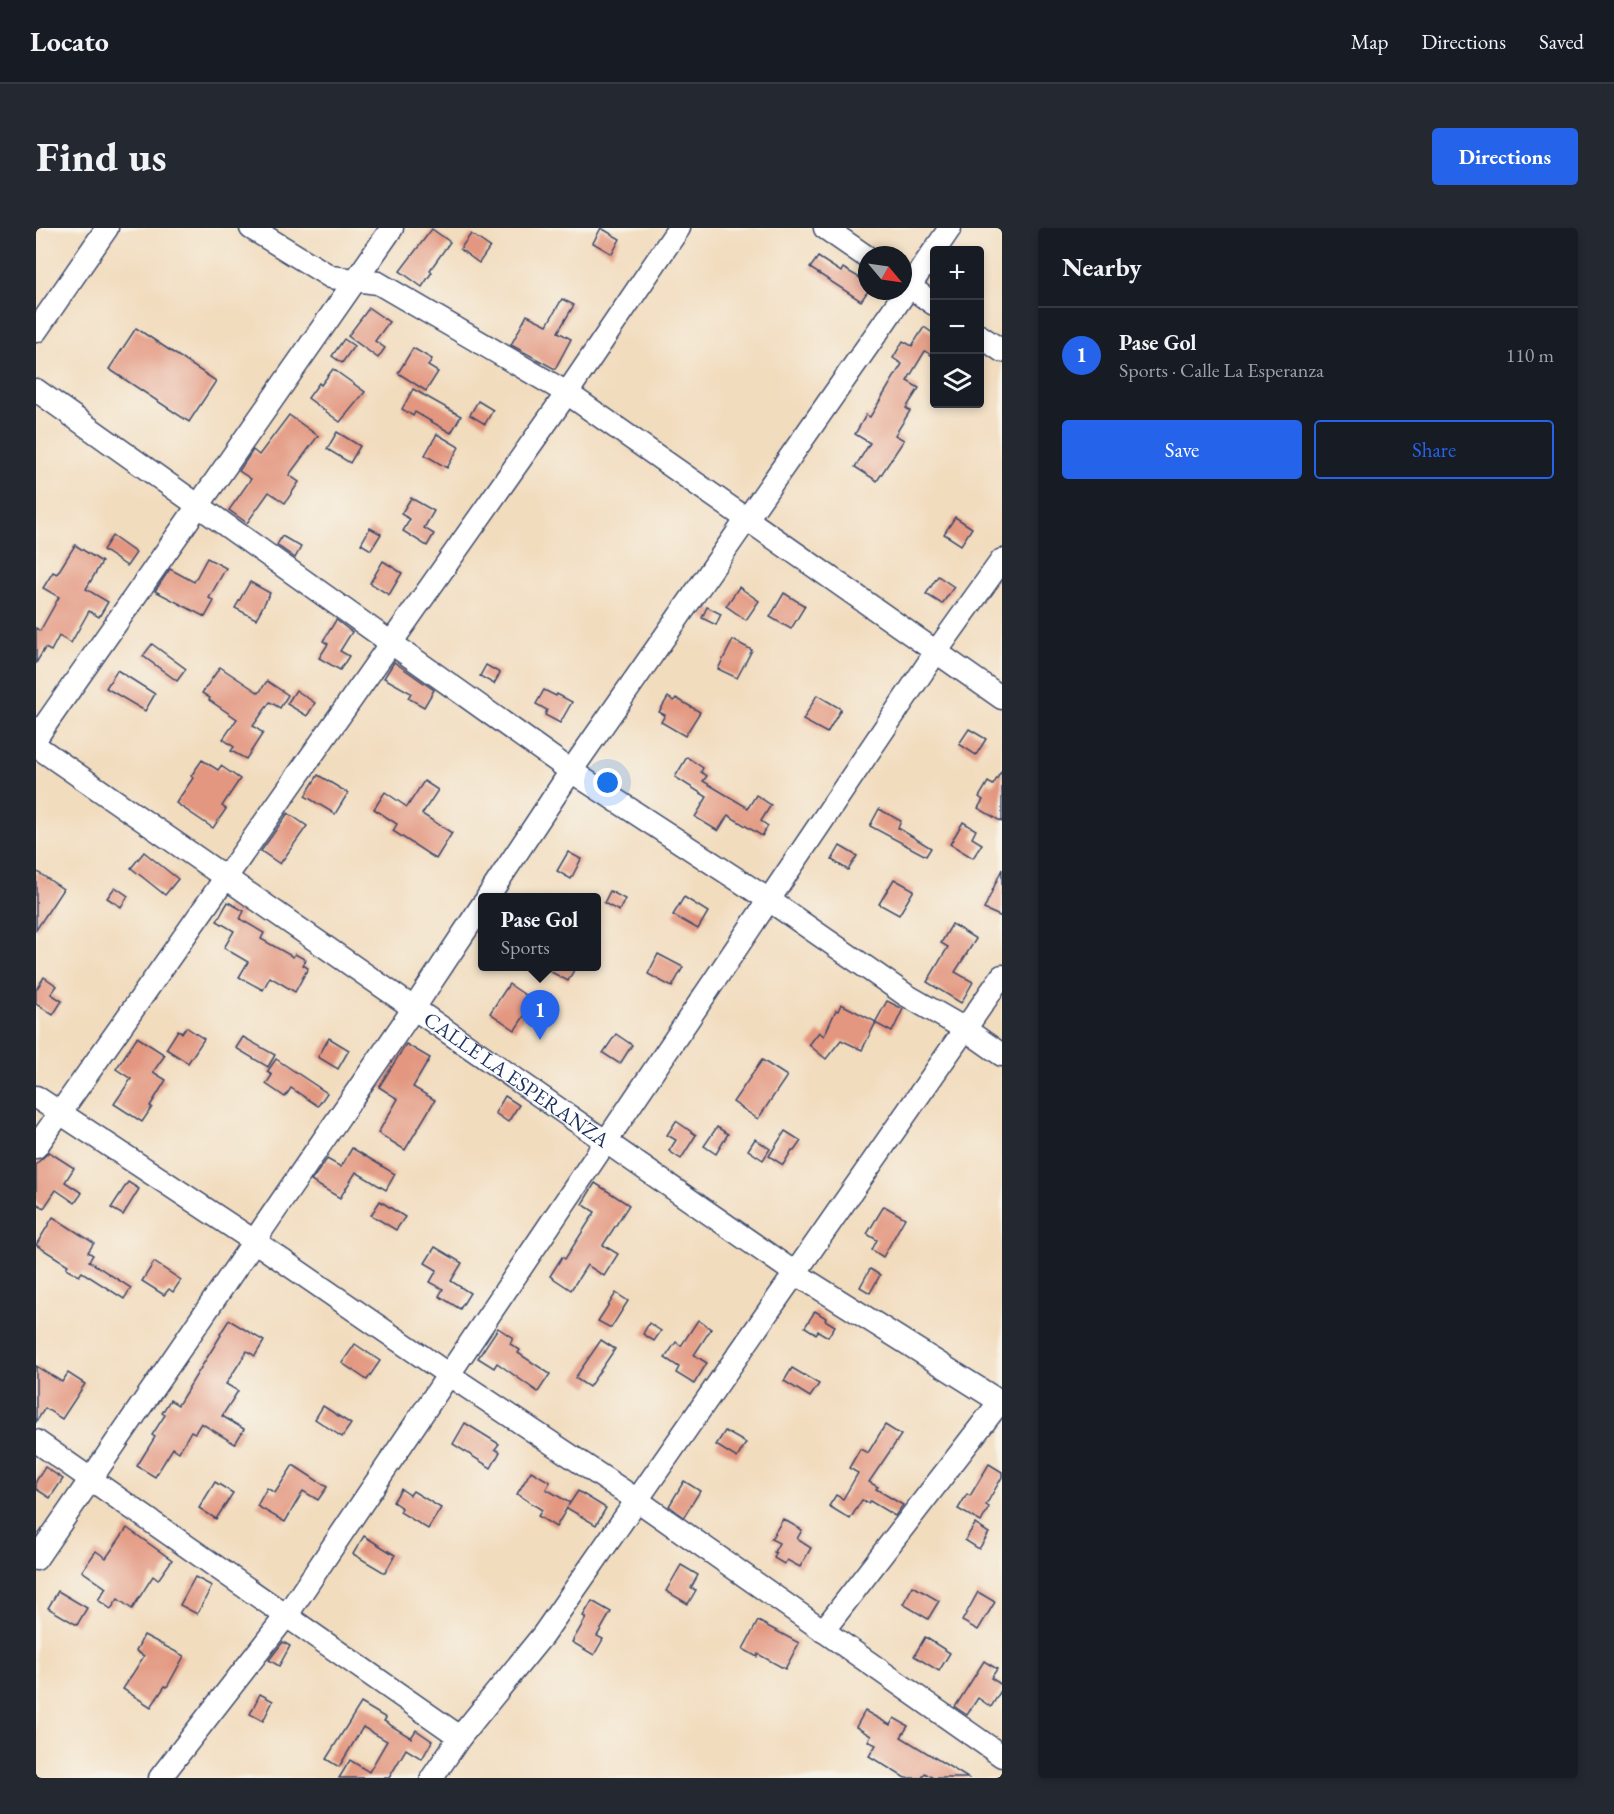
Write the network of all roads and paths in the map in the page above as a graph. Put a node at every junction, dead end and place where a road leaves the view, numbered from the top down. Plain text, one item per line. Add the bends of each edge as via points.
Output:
1 (107, 228) edge
2 (251, 228) edge
3 (392, 228) edge
4 (679, 228) edge
5 (825, 228) edge
6 (950, 228) edge
7 (938, 246) edge
8 (858, 251) edge
9 (930, 257) edge
10 (912, 278) edge
11 (356, 281) junction
12 (912, 289) edge
13 (896, 300) edge
14 (930, 301) edge
15 (36, 331) edge
16 (984, 339) edge
17 (1002, 351) edge
18 (36, 390) edge
19 (567, 393) junction
20 (198, 505) junction
21 (747, 519) junction
22 (1002, 560) edge
23 (391, 642) junction
24 (936, 652) junction
25 (1002, 698) edge
26 (36, 738) edge
27 (36, 746) edge
28 (571, 771) junction
29 (227, 878) junction
30 (490, 893) edge
31 (769, 900) junction
32 (478, 912) edge
33 (1002, 976) edge
34 (414, 1008) junction
35 (965, 1029) junction
36 (1002, 1054) edge
37 (36, 1097) edge
38 (60, 1113) junction
39 (606, 1142) junction
40 (36, 1147) edge
41 (254, 1241) junction
42 (795, 1273) junction
43 (448, 1375) junction
44 (1001, 1401) edge
45 (36, 1441) edge
46 (91, 1479) junction
47 (637, 1500) junction
48 (36, 1559) edge
49 (286, 1616) junction
50 (823, 1631) junction
51 (460, 1737) junction
52 (1002, 1756) edge
53 (160, 1778) edge
54 (432, 1778) edge

1 - 15 street
2 - 11 street via 331,277
3 - 11 street
4 - 19 street
5 - 8 street
6 - 7 street
9 - 10 street
11 - 19 street via 378,283
11 - 20 street
12 - 14 street
13 - 21 street
16 - 17 street
18 - 20 street
19 - 21 street
19 - 23 street
20 - 23 street
20 - 26 street
21 - 24 street
21 - 28 street
22 - 24 street
23 - 28 street
23 - 29 street
24 - 25 street
24 - 31 street
27 - 29 street, CALLE LA ESPERANZA
28 - 30 street
28 - 31 street
29 - 34 street, CALLE LA ESPERANZA
29 - 38 street
31 - 35 street via 906,995
31 - 39 street
32 - 34 street
33 - 35 street
34 - 39 street, CALLE LA ESPERANZA
34 - 41 street
35 - 36 street
35 - 42 street
37 - 38 street
38 - 40 street
38 - 41 street
39 - 42 street, CALLE LA ESPERANZA
39 - 43 street
41 - 43 street
41 - 46 street
42 - 44 street, CALLE LA ESPERANZA
42 - 47 street
43 - 47 street
43 - 49 street
44 - 50 street
45 - 46 street
46 - 48 street
46 - 49 street
47 - 50 street
47 - 51 street via 543,1635
49 - 51 street
49 - 53 street
50 - 52 street
51 - 54 street

